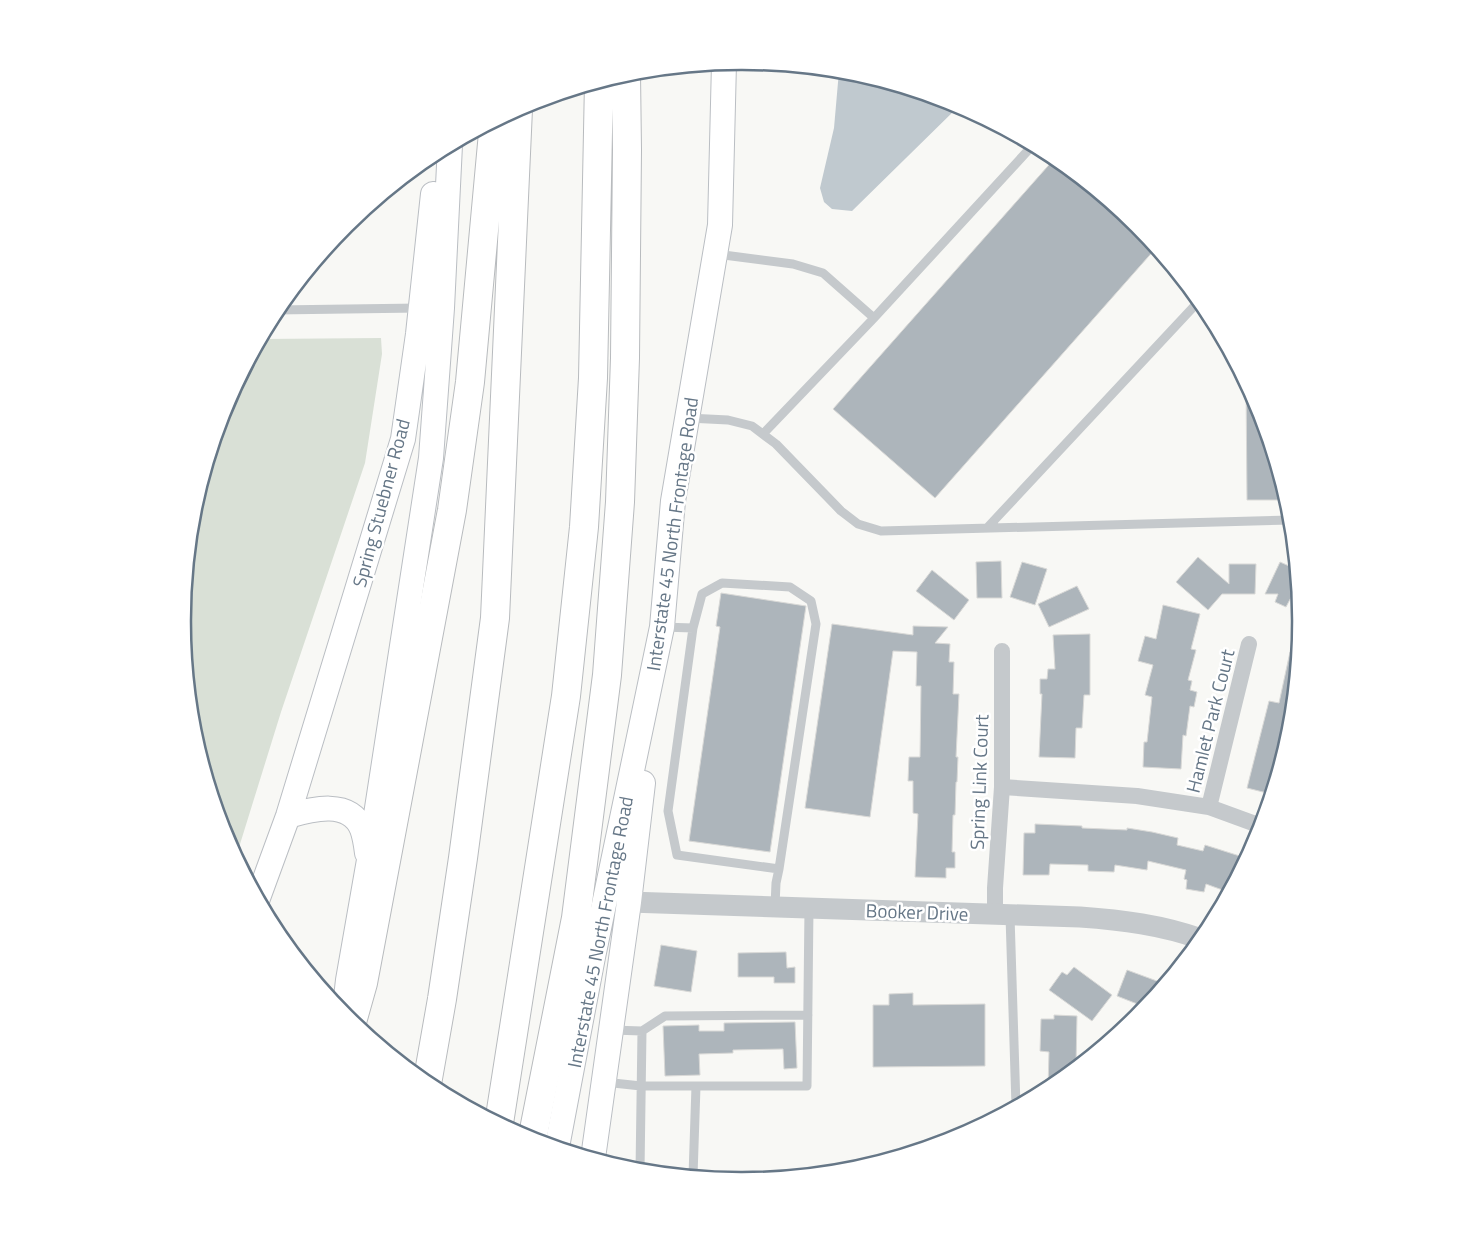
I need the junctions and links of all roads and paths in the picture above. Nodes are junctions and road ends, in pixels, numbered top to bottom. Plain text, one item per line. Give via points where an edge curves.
1 (724, 70) edge
2 (626, 83) edge
3 (598, 89) edge
4 (518, 118) edge
5 (493, 129) edge
6 (1028, 151) edge
7 (449, 154) edge
8 (438, 161) edge
9 (715, 254) junction
10 (1194, 307) edge
11 (431, 308) junction
12 (287, 310) edge
13 (874, 318) junction
14 (687, 418) junction
15 (763, 434) junction
16 (1283, 520) edge
17 (988, 528) junction
18 (662, 627) junction
19 (693, 628) junction
20 (1249, 644) dead end
21 (1002, 651) dead end
22 (1002, 787) junction
23 (1209, 808) junction
24 (288, 816) junction
25 (1254, 824) edge
26 (369, 860) junction
27 (779, 869) junction
28 (261, 890) edge
29 (629, 902) junction
30 (775, 906) junction
31 (809, 908) junction
32 (1003, 915) junction
33 (1193, 936) edge
34 (345, 1004) edge
35 (354, 1013) edge
36 (808, 1015) junction
37 (612, 1030) junction
38 (642, 1031) junction
39 (429, 1074) edge
40 (604, 1082) junction
41 (641, 1086) junction
42 (696, 1086) junction
43 (1016, 1099) edge
44 (499, 1116) edge
45 (534, 1131) edge
46 (558, 1141) edge
47 (594, 1152) edge
48 (640, 1162) edge
49 (693, 1170) edge

1 - 9 main road, Interstate 45 North Frontage Road via 720,225
2 - 45 highway via 625,358 620,502 608,674 576,918
3 - 44 highway via 593,378 584,527 566,696
4 - 39 highway via 495,618
5 - 35 highway via 470,382 452,510
6 - 13 lane
7 - 11 main road
8 - 11 main road, Spring Stuebner Road
9 - 13 lane via 793,264 823,273
9 - 14 main road, Interstate 45 North Frontage Road
10 - 17 lane
11 - 12 lane
11 - 24 main road, Spring Stuebner Road via 402,439
11 - 26 main road via 431,458
13 - 15 lane
14 - 15 lane via 728,420 752,426
14 - 18 main road, Interstate 45 North Frontage Road via 673,501
15 - 17 lane via 858,524 881,530
16 - 17 lane
18 - 19 lane
18 - 29 main road
18 - 46 main road, Interstate 45 North Frontage Road
19 - 27 lane via 668,811 677,855
19 - 27 lane via 702,594 722,583 790,587 811,601 816,624
20 - 23 street, Hamlet Park Court
21 - 22 street, Spring Link Court
22 - 23 street via 1136,796
22 - 32 street, Spring Link Court via 995,888
23 - 25 street
24 - 26 main road via 332,808 350,813 362,830
24 - 28 main road, Spring Stuebner Road
26 - 34 main road
27 - 30 lane
29 - 30 street, Booker Drive
29 - 37 main road
30 - 31 street, Booker Drive
31 - 32 street, Booker Drive
31 - 36 lane
32 - 33 street, Booker Drive via 1114,919
32 - 43 lane
36 - 38 lane via 665,1016
36 - 42 lane via 807,1086
37 - 38 lane
37 - 40 main road
38 - 41 lane
40 - 41 lane
40 - 47 main road
41 - 42 lane
41 - 48 lane
42 - 49 lane

